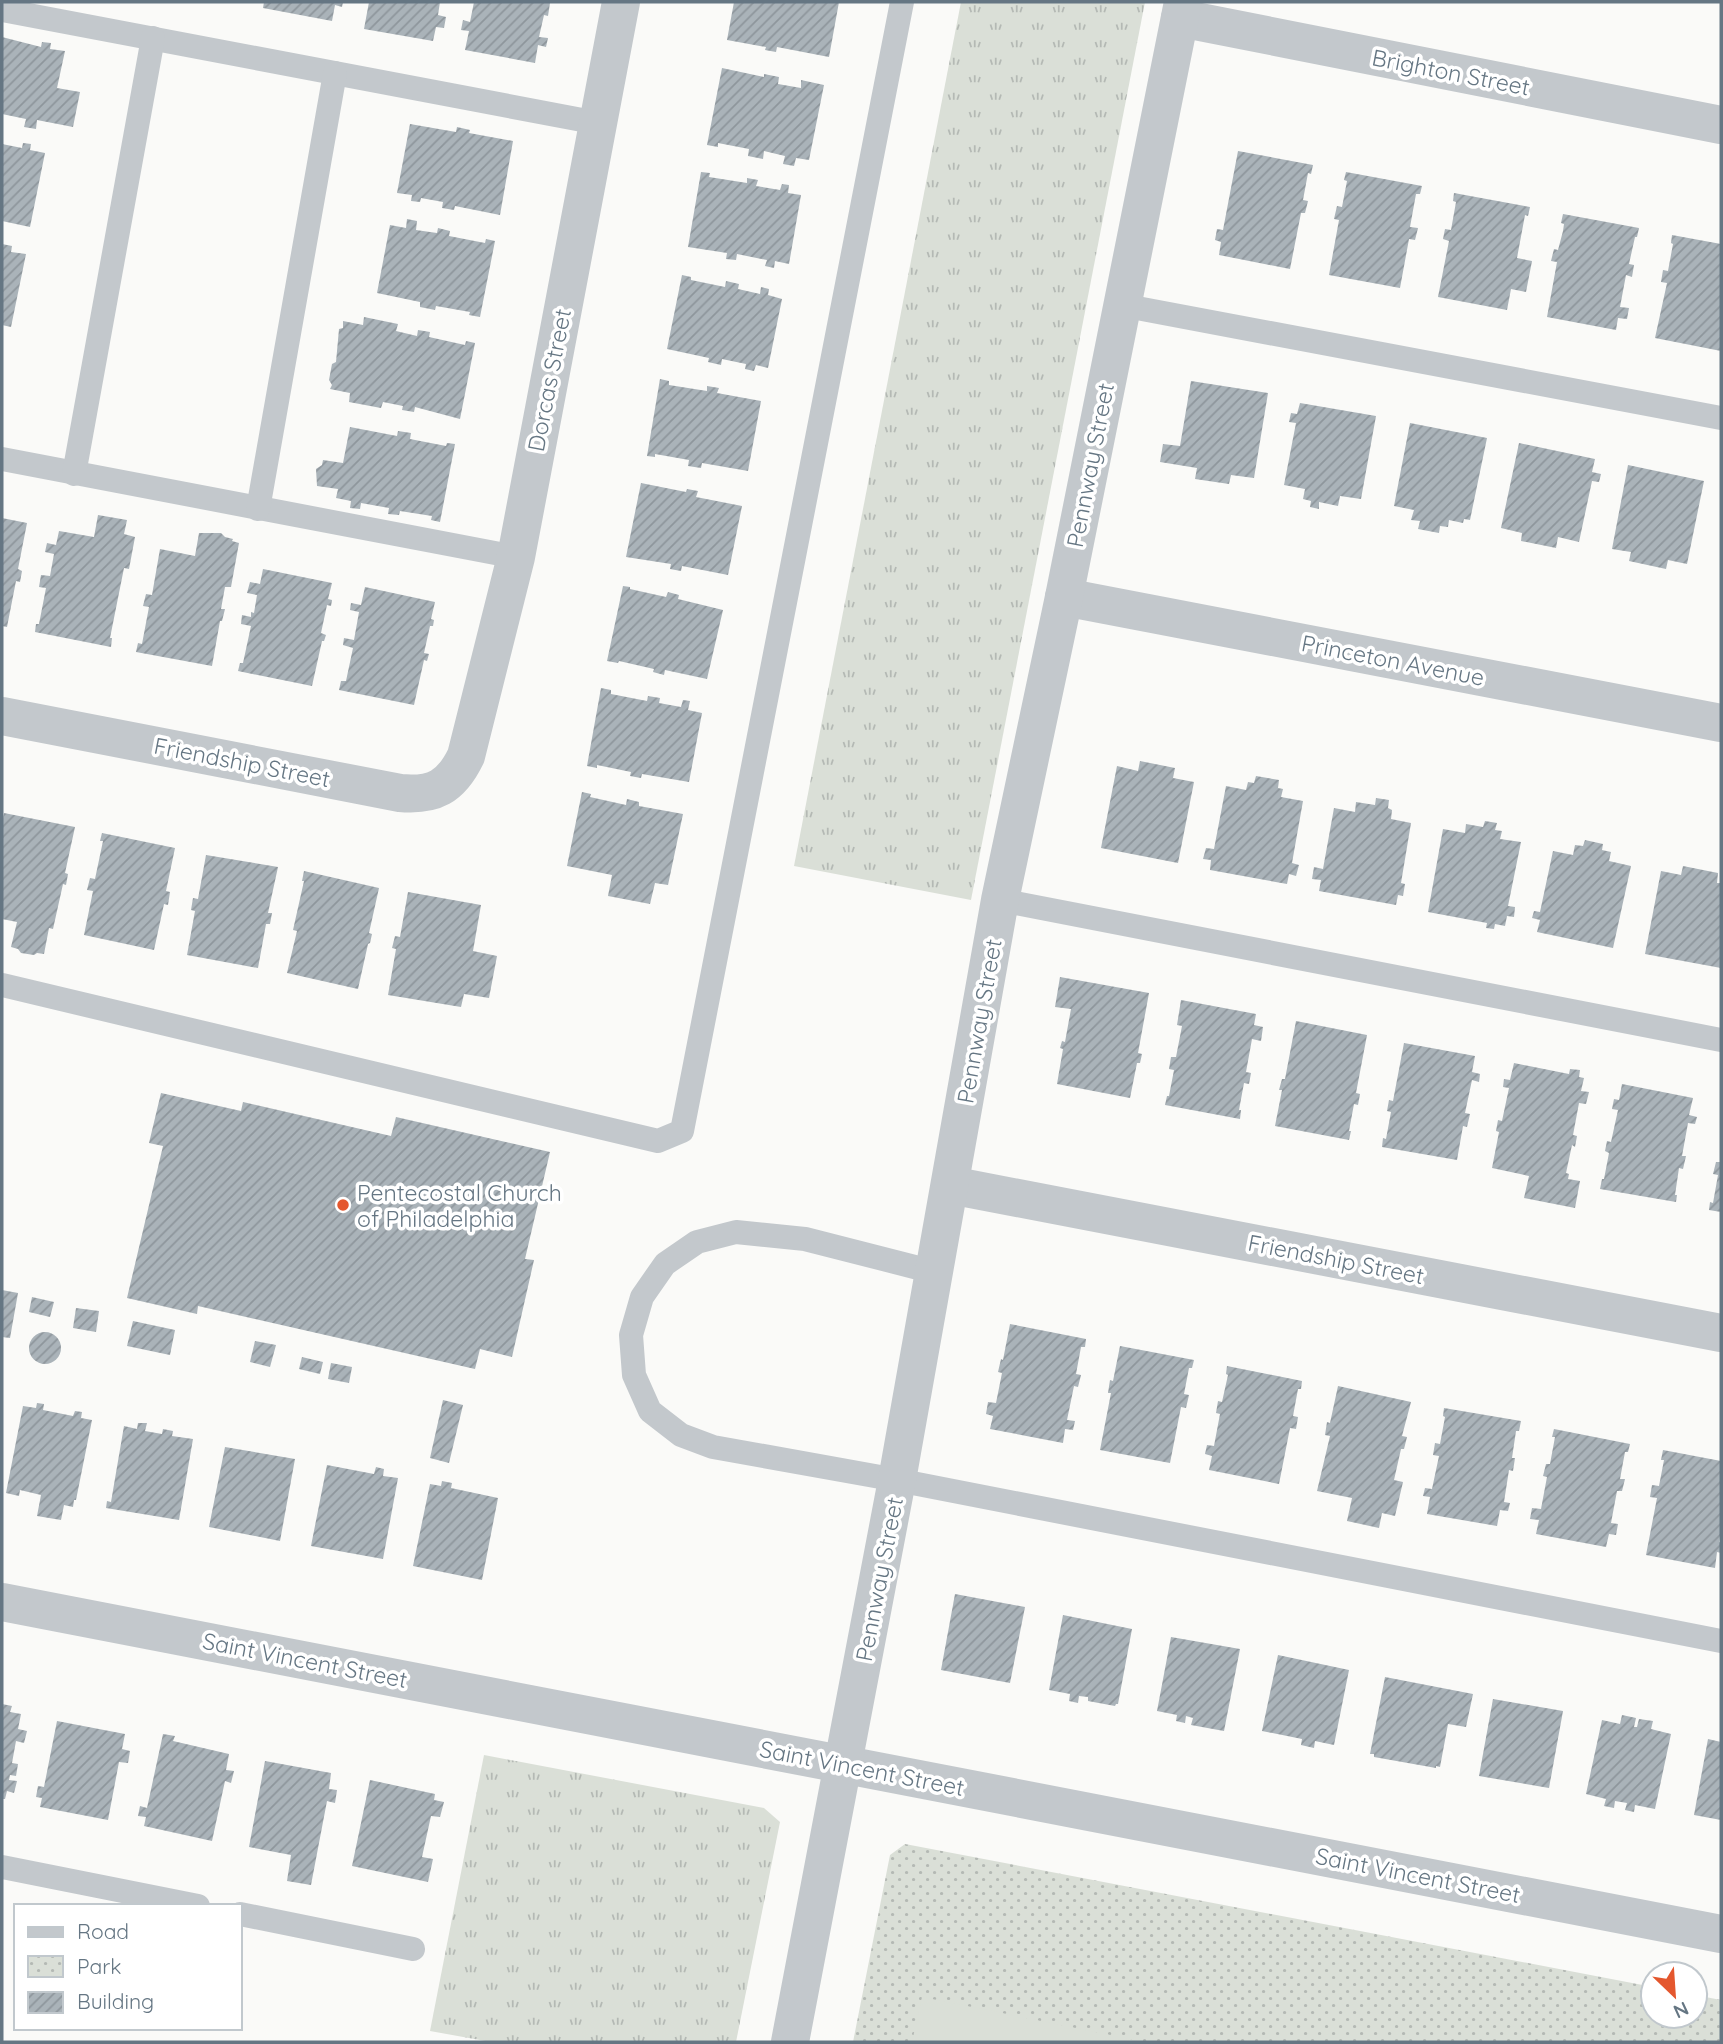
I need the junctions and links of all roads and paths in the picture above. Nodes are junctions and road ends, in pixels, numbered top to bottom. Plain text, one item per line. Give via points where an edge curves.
1 (621, 2) edge
2 (902, 2) edge
3 (2, 10) edge
4 (1181, 10) edge
5 (152, 38) junction
6 (335, 73) junction
7 (598, 123) junction
8 (1721, 125) edge
9 (1121, 305) junction
10 (1721, 418) edge
11 (2, 459) edge
12 (74, 474) junction
13 (258, 509) junction
14 (516, 557) junction
15 (1064, 597) junction
16 (2, 716) edge
17 (1721, 723) edge
18 (466, 756) joint
19 (1000, 900) junction
20 (2, 985) edge
21 (1721, 1040) edge
22 (950, 1185) junction
23 (934, 1272) junction
24 (1721, 1333) edge
25 (897, 1480) junction
26 (2, 1602) edge
27 (1721, 1641) edge
28 (844, 1764) junction
29 (2, 1867) edge
30 (188, 1904) edge
31 (242, 1914) edge
32 (1721, 1934) edge
33 (413, 1949) dead end
34 (790, 2042) edge

1 - 7 street, Dorcas Street
2 - 20 lane via 682,1132 658,1141
3 - 5 lane
4 - 8 street, Brighton Street
4 - 9 street, Pennway Street
5 - 6 lane
5 - 12 lane
6 - 7 lane
6 - 13 lane
7 - 14 street, Dorcas Street
9 - 10 lane
9 - 15 street, Pennway Street
11 - 12 lane
12 - 13 lane
13 - 14 lane
14 - 18 street, Dorcas Street
15 - 17 street, Princeton Avenue
15 - 19 street, Pennway Street
16 - 18 street, Friendship Street via 416,795 448,783
19 - 21 lane
19 - 22 street, Pennway Street
22 - 23 street, Pennway Street
22 - 24 street, Friendship Street
23 - 25 street, Pennway Street
23 - 25 lane via 805,1239 736,1232 698,1242 665,1264 642,1297 631,1335 634,1375 650,1411 681,1435 713,1447
25 - 27 lane
25 - 28 street, Pennway Street
26 - 28 street, Saint Vincent Street
28 - 32 street, Saint Vincent Street
28 - 34 street, Pennway Street
29 - 30 lane
31 - 33 lane

